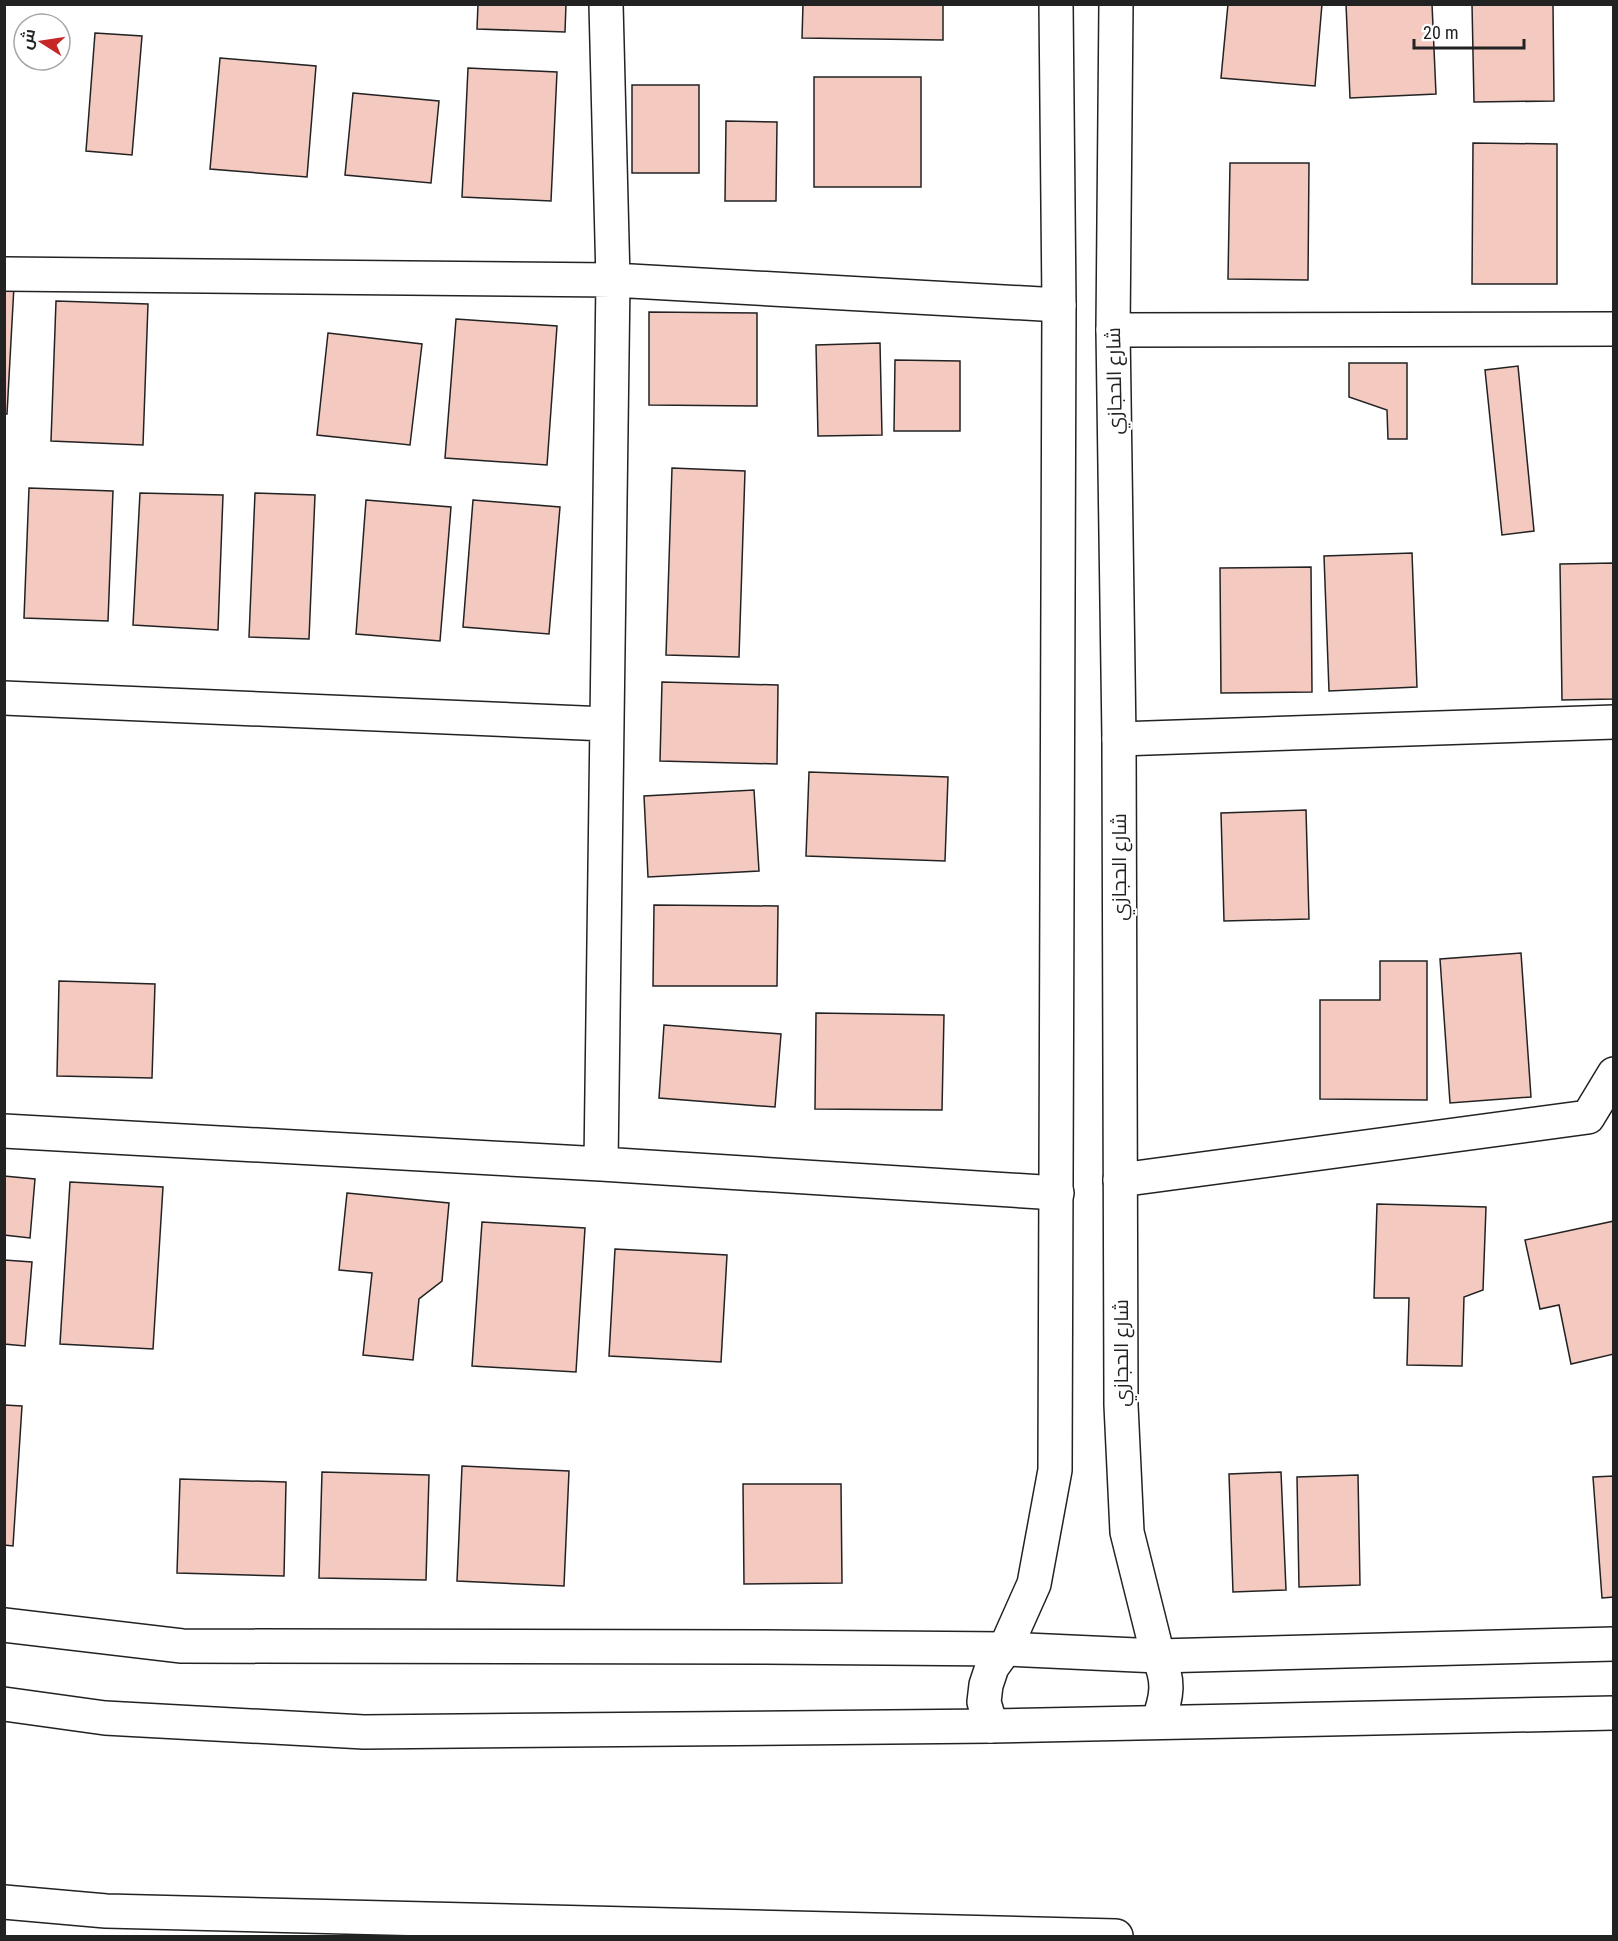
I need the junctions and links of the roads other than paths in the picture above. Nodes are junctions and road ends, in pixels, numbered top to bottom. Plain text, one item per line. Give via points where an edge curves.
1 (606, 4) edge
2 (1056, 4) edge
3 (1116, 4) edge
4 (4, 274) edge
5 (613, 280) junction
6 (1059, 305) junction
7 (1614, 329) edge
8 (1113, 330) junction
9 (4, 698) edge
10 (1614, 722) edge
11 (606, 724) junction
12 (1119, 739) junction
13 (1614, 1074) edge
14 (4, 1131) edge
15 (601, 1164) junction
16 (1120, 1180) junction
17 (1057, 1193) junction
18 (4, 1624) edge
19 (1614, 1644) edge
20 (1005, 1649) junction
21 (1158, 1656) junction
22 (4, 1704) edge
23 (1614, 1713) edge
24 (1158, 1722) junction
25 (991, 1726) junction
26 (4, 1902) edge
27 (1116, 1936) edge
28 (1140, 1936) edge

1 - 5 main road
2 - 6 main road
3 - 8 main road, شارع الحجازي
4 - 5 main road
5 - 6 main road
5 - 11 main road
6 - 17 main road
7 - 8 main road
8 - 12 main road, شارع الحجازي
9 - 11 main road
10 - 12 main road
11 - 15 main road
12 - 16 main road, شارع الحجازي
13 - 16 main road via 1588,1117
14 - 15 main road
15 - 17 main road
16 - 21 main road, شارع الحجازي via 1121,1405 1127,1532
17 - 20 main road via 1055,1470 1034,1584
18 - 20 main road via 182,1646
19 - 21 main road
20 - 21 main road
20 - 25 main road via 992,1667 986,1685 984,1702
21 - 24 main road, شارع الحجازي via 1166,1672 1166,1685
22 - 25 main road via 105,1718 364,1732
23 - 24 main road
24 - 25 main road
26 - 27 main road via 106,1911
27 - 28 main road

